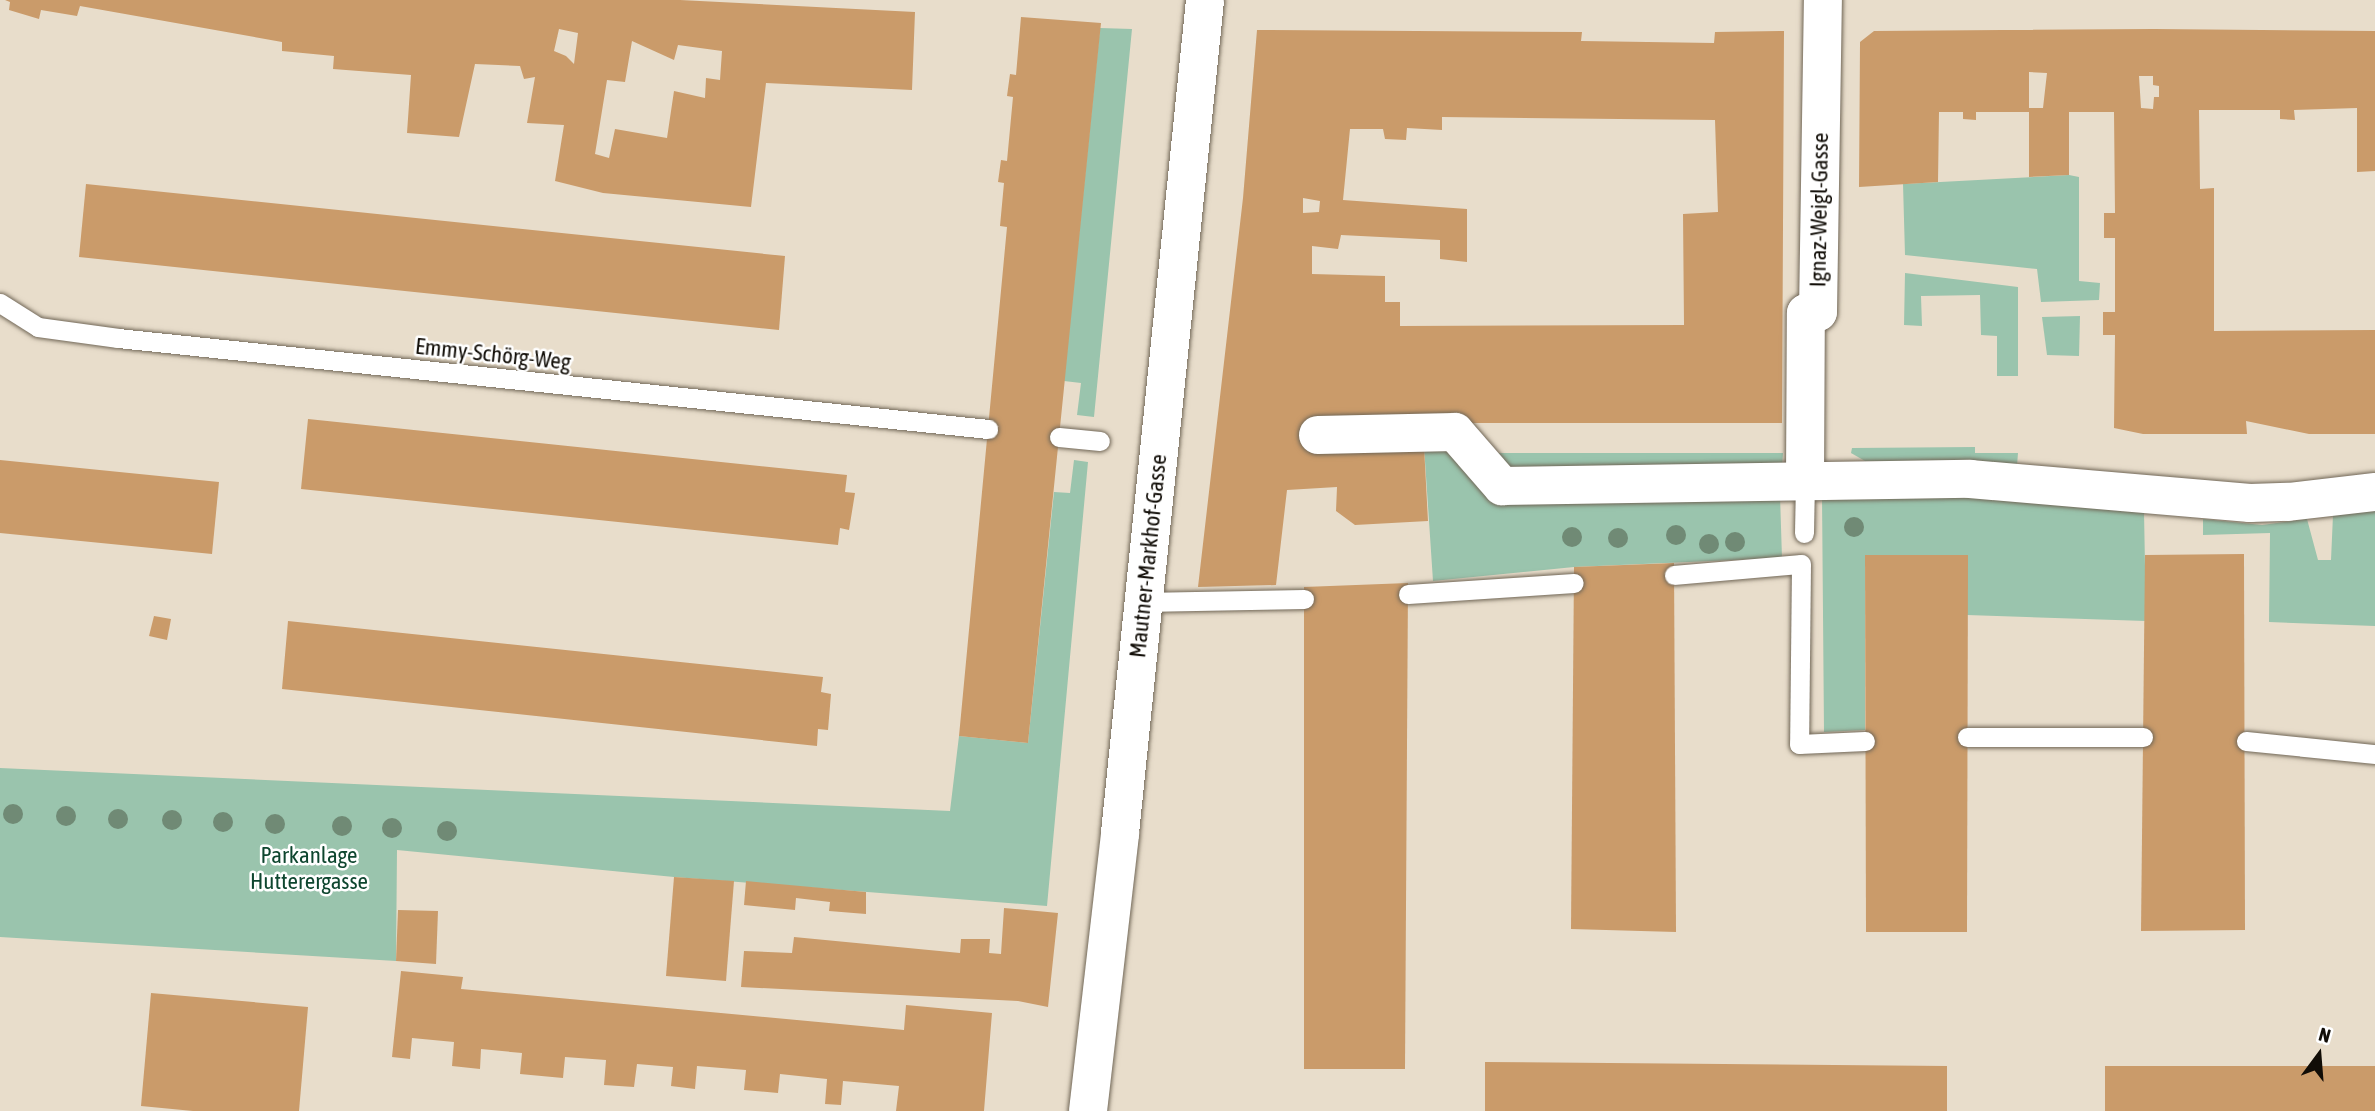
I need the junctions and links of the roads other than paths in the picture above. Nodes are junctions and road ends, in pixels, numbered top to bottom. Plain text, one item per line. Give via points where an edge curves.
1 (1205, 0) edge
2 (1824, 0) edge
3 (0, 303) edge
4 (988, 429) dead end
5 (1318, 435) dead end
6 (1059, 437) dead end
7 (1100, 441) dead end
8 (1805, 480) junction
9 (2375, 492) edge
10 (1804, 533) dead end
11 (1674, 575) dead end
12 (1574, 583) dead end
13 (1408, 594) dead end
14 (1304, 599) dead end
15 (1142, 602) junction
16 (1967, 737) dead end
17 (2143, 737) dead end
18 (1865, 741) dead end
19 (2246, 741) dead end
20 (2375, 754) edge
21 (1088, 1111) edge

1 - 15 street, Mautner-Markhof-Gasse
2 - 8 street, Ignaz-Weigl-Gasse via 1818,312 1805,313
3 - 4 lane, Emmy-Schörg-Weg via 38,327 118,338
5 - 8 street via 1455,432 1502,486
6 - 7 lane
8 - 9 street via 1970,479 2249,503
8 - 10 lane, Ignaz-Weigl-Gasse
11 - 18 lane via 1801,564 1799,744
12 - 13 lane
14 - 15 lane
15 - 21 street, Mautner-Markhof-Gasse
16 - 17 lane
19 - 20 lane

